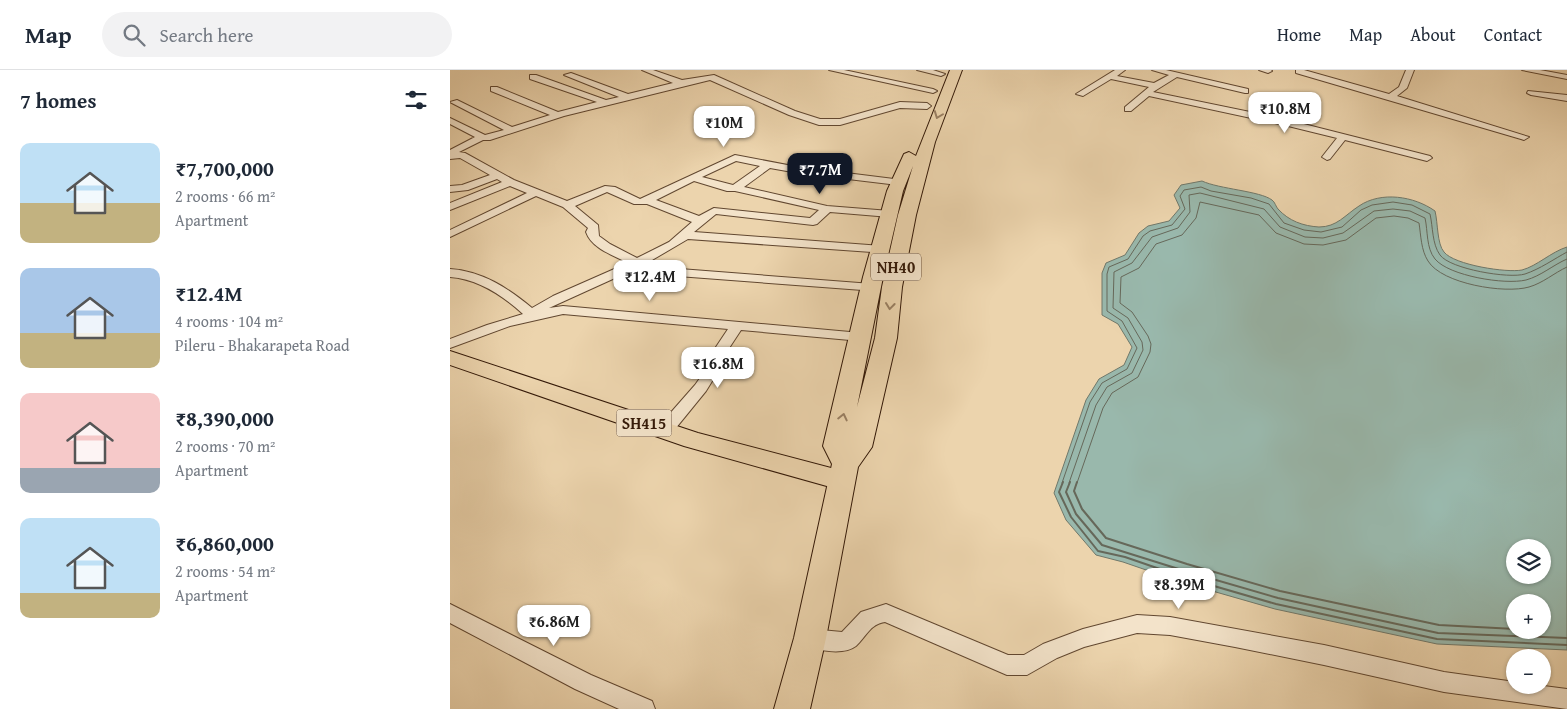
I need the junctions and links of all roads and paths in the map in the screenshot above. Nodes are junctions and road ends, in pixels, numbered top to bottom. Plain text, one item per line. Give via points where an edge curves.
1 (646, 70) edge
2 (833, 70) edge
3 (920, 70) edge
4 (1121, 70) edge
5 (1156, 70) edge
6 (1410, 70) edge
7 (1526, 70) edge
8 (1299, 71) edge
9 (568, 75) dead end
10 (1176, 75) junction
11 (533, 77) dead end
12 (1110, 77) junction
13 (1567, 77) edge
14 (940, 82) edge
15 (681, 83) junction
16 (1155, 86) junction
17 (494, 89) dead end
18 (1245, 92) dead end
19 (1147, 93) junction
20 (1080, 94) dead end
21 (1531, 94) dead end
22 (625, 96) junction
23 (1390, 98) junction
24 (1567, 98) edge
25 (454, 102) dead end
26 (604, 102) junction
27 (1128, 109) dead end
28 (558, 115) junction
29 (450, 121) edge
30 (512, 130) junction
31 (1344, 136) junction
32 (482, 137) junction
33 (1524, 137) dead end
34 (452, 156) edge
35 (1328, 157) dead end
36 (1427, 158) dead end
37 (769, 164) junction
38 (498, 175) junction
39 (693, 178) junction
40 (510, 182) junction
41 (898, 182) junction
42 (735, 188) junction
43 (450, 189) edge
44 (536, 192) junction
45 (647, 200) junction
46 (567, 205) junction
47 (450, 207) edge
48 (827, 209) junction
49 (890, 214) junction
50 (701, 221) junction
51 (450, 234) edge
52 (687, 235) junction
53 (882, 250) junction
54 (636, 264) junction
55 (450, 273) edge
56 (872, 288) junction
57 (532, 315) junction
58 (738, 325) junction
59 (861, 337) junction
60 (450, 344) edge
61 (450, 358) edge
62 (665, 430) junction
63 (843, 472) junction
64 (450, 613) edge
65 (810, 638) junction
66 (1567, 700) edge
67 (644, 709) edge
68 (792, 709) edge

1 - 15 street
2 - 14 street
3 - 14 street
4 - 12 street
5 - 10 street
6 - 23 street via 1403,88
7 - 13 street
8 - 23 street
9 - 22 street
10 - 16 street
10 - 18 street
11 - 26 street
12 - 16 street
12 - 20 street
14 - 15 street via 900,105 840,122 819,122 792,113 711,77
14 - 41 highway, NH40
14 -> 63 highway, NH40 via 928,142 898,251 886,338 859,447
15 - 22 street
16 - 19 street
17 - 28 street
19 - 27 street
19 - 31 street
21 - 24 street
22 - 26 street
23 - 33 street
25 - 30 street
26 - 28 street
28 - 30 street
29 - 32 street
30 - 32 street
31 - 35 street
31 - 36 street
32 - 34 street via 457,149
34 - 38 street via 462,155
37 - 39 street via 735,158
37 - 41 street
37 - 42 street
38 - 40 street
38 - 43 street via 464,188
39 - 42 street
39 - 45 street
40 - 44 street
40 - 47 street
41 - 49 highway, NH40
42 - 48 street
44 - 46 street
44 - 51 street
45 - 46 street via 638,202 606,189
45 - 50 street
46 - 54 street via 590,222 594,227 594,238
48 - 49 street
48 - 50 street via 813,222 714,210
49 - 53 highway, NH40
50 - 52 street
52 - 53 street
52 - 54 street
53 - 56 highway, NH40
54 - 56 street via 668,273
54 - 57 street via 558,298
55 - 57 street via 481,281 519,303
56 - 59 highway, NH40
57 - 58 street via 573,310
57 - 60 street via 490,327
58 - 59 street
58 - 62 street via 709,368 701,388
63 -> 59 highway, NH40 via 836,446
61 - 62 main road, SH415
62 - 63 main road, SH415
63 - 65 highway, NH40
64 - 67 street via 583,682
65 - 66 street via 837,642 848,640 874,614 886,613 1007,665 1027,665 1050,651 1118,627 1137,624 1170,626 1444,682
65 - 68 highway, NH40

